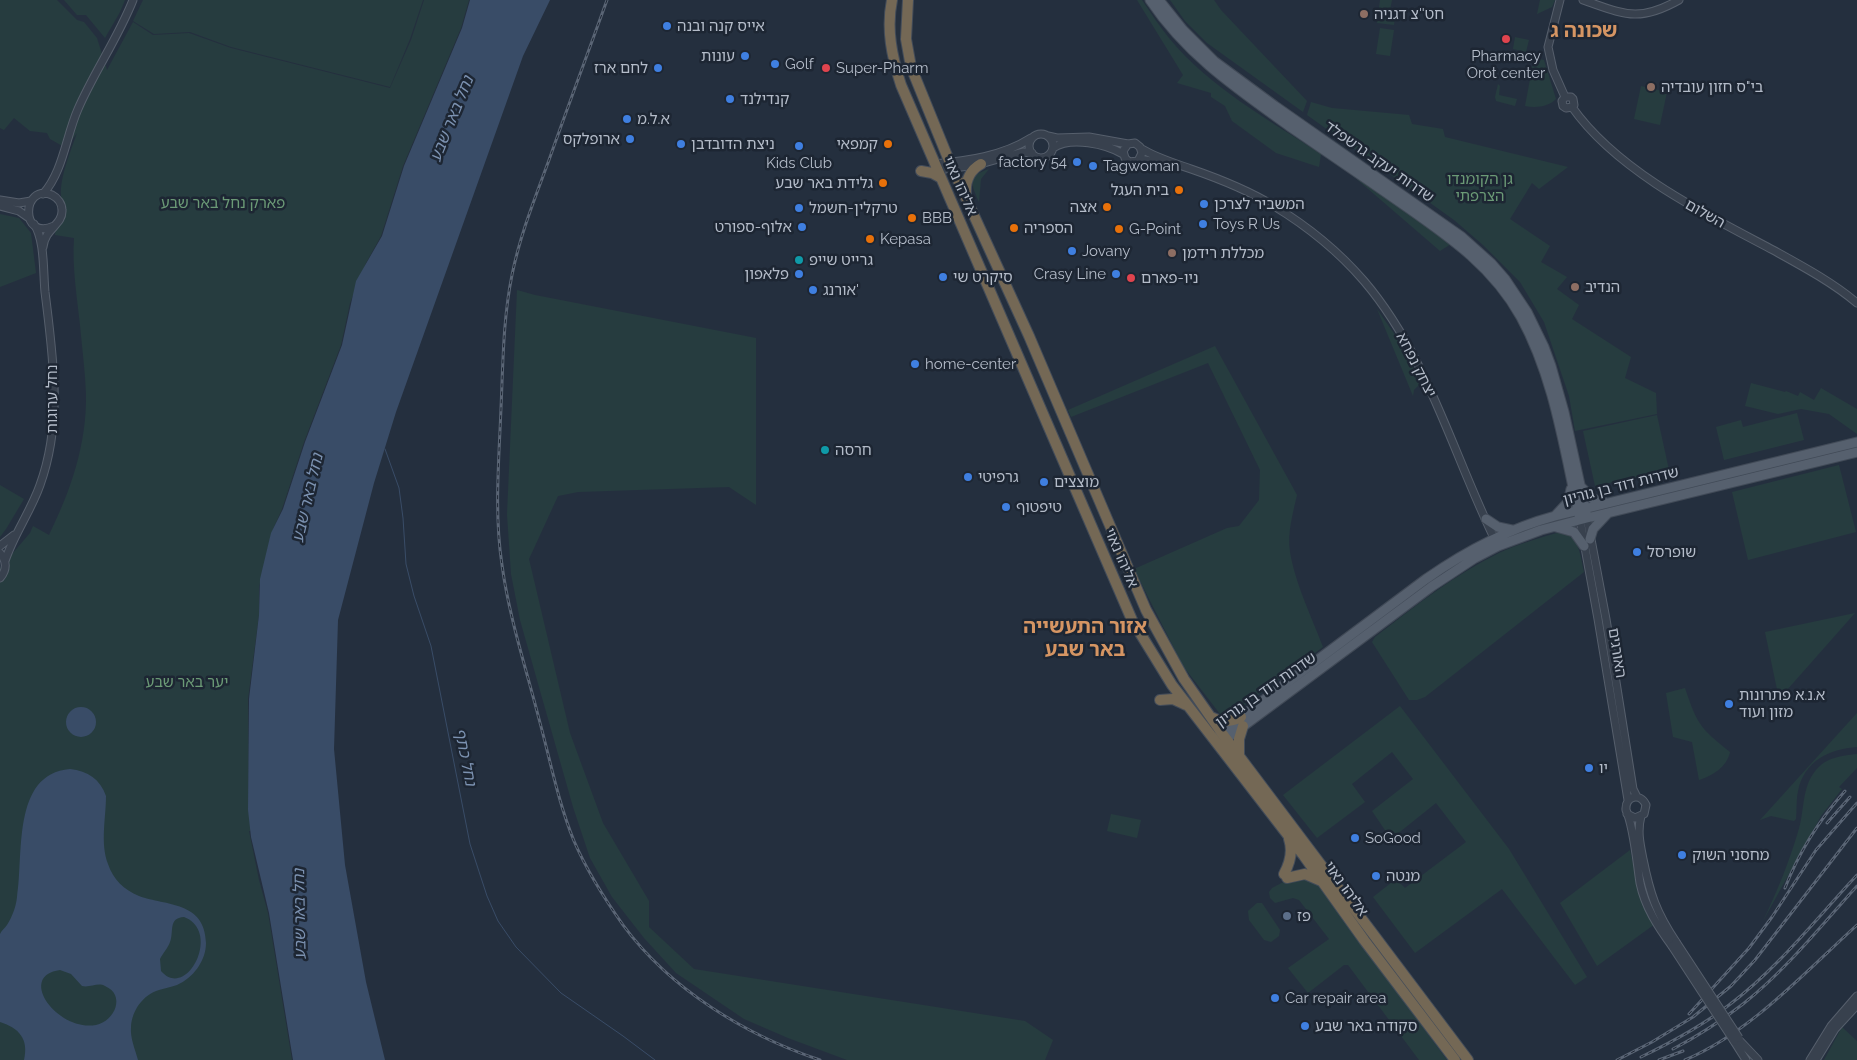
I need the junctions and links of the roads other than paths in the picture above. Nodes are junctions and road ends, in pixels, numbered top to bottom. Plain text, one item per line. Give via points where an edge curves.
1 (134, 0) edge
2 (892, 0) edge
3 (908, 0) edge
4 (1150, 0) edge
5 (1159, 0) edge
6 (1560, 0) edge
7 (1566, 0) edge
8 (1584, 0) edge
9 (1679, 0) edge
10 (1552, 70) junction
11 (1048, 136) junction
12 (1032, 138) junction
13 (1128, 144) junction
14 (1052, 148) junction
15 (1142, 149) junction
16 (1032, 153) junction
17 (1123, 154) junction
18 (1140, 159) junction
19 (981, 164) junction
20 (952, 166) junction
21 (935, 167) junction
22 (57, 170) junction
23 (43, 194) junction
24 (58, 199) junction
25 (0, 200) edge
26 (967, 200) junction
27 (32, 201) junction
28 (0, 206) edge
29 (1288, 215) junction
30 (32, 222) junction
31 (54, 226) junction
32 (42, 257) junction
33 (1856, 302) edge
34 (1857, 442) edge
35 (1857, 452) edge
36 (1576, 484) junction
37 (1608, 508) junction
38 (1582, 514) junction
39 (1555, 516) junction
40 (1486, 519) junction
41 (1553, 526) junction
42 (1512, 530) junction
43 (16, 533) junction
44 (1496, 542) junction
45 (1587, 543) junction
46 (0, 546) edge
47 (0, 553) edge
48 (5, 561) junction
49 (0, 578) edge
50 (1160, 700) dead end
51 (1188, 706) junction
52 (1210, 716) junction
53 (1242, 721) junction
54 (1224, 735) junction
55 (1215, 742) junction
56 (1239, 756) junction
57 (1637, 797) junction
58 (1628, 800) junction
59 (1627, 814) junction
60 (1641, 816) junction
61 (1289, 838) junction
62 (1322, 882) junction
63 (1674, 944) junction
64 (1857, 996) edge
65 (1857, 1005) edge
66 (1738, 1040) junction
67 (1455, 1060) edge
68 (1468, 1060) edge
69 (1745, 1060) edge
70 (1753, 1060) edge
71 (1758, 1060) edge
72 (1810, 1060) edge
73 (1818, 1060) edge

1 - 22 street via 77,111
2 - 21 highway, אליהו נאוי via 889,26 893,57 901,85
3 - 20 highway, אליהו נאוי via 906,39 911,67
4 - 36 main road, שדרות יעקב גרשפלד via 1177,35 1209,67 1457,243 1486,268 1520,316 1537,350
5 - 36 main road, שדרות יעקב גרשפלד via 1193,42 1232,76 1473,245 1505,279 1544,346 1564,412
6 - 10 street via 1548,47
7 - 10 street via 1554,39
8 - 9 street via 1615,12 1633,14 1660,9
10 - 33 street, השלום via 1565,97 1573,99 1572,107 1582,122 1632,166 1669,192 1805,268
11 - 12 street via 1038,134
11 - 13 street via 1089,137
11 - 14 street
12 - 16 street via 1029,146
12 - 20 street via 997,154
13 - 15 street via 1135,143
13 - 17 street
14 - 16 street via 1043,157
14 - 17 street via 1089,143
15 - 18 street
15 - 29 street, יצחק נפחא via 1255,195
16 - 19 street via 1018,153
17 - 18 street via 1129,162
18 - 29 street, יצחק נפחא via 1156,161 1224,186
19 - 20 street
19 - 26 highway via 968,176
20 - 21 street
20 - 26 highway, אליהו נאוי
21 - 21 highway via 927,160 920,168 932,173
21 - 51 highway, אליהו נאוי via 1117,588 1142,638
22 - 23 street
22 - 24 street
23 - 24 street
23 - 27 street
24 - 31 street via 62,213
25 - 27 street
26 - 52 highway, אליהו נאוי via 1146,610 1184,679
27 - 30 street via 28,210
28 - 30 street via 19,211
29 - 40 street, יצחק נפחא via 1348,264 1388,314 1426,381
30 - 31 street via 44,228
30 - 32 street, נחל ערוגות via 39,236
31 - 32 street, נחל ערוגות via 45,238
32 - 43 street, נחל ערוגות via 54,420 45,472
34 - 37 main road, שדרות דוד בן גוריון
35 - 37 main road, שדרות דוד בן גוריון
36 - 37 main road
36 - 38 main road, שדרות יעקב גרשפלד
36 - 39 main road via 1568,502
37 - 38 main road, שדרות דוד בן גוריון
37 - 45 main road
38 - 39 main road, שדרות דוד בן גוריון
38 - 41 main road, שדרות דוד בן גוריון
38 - 45 street, האורגים
39 - 42 main road, שדרות דוד בן גוריון
40 - 42 main road via 1498,527
40 - 44 street, יצחק נפחא
41 - 44 main road, שדרות דוד בן גוריון
41 - 45 main road via 1574,532
42 - 44 main road, שדרות דוד בן גוריון
43 - 46 street, נחל ערוגות
43 - 48 street, נחל ערוגות
44 - 53 main road, שדרות דוד בן גוריון via 1471,550 1426,579
45 - 57 street, האורגים via 1606,619
45 - 58 street, האורגים
47 - 48 street
48 - 49 street, נחל ערוגות
50 - 51 highway via 1173,699
51 - 55 highway, אליהו נאוי
52 - 53 highway via 1217,720
52 - 54 highway, אליהו נאוי
53 - 54 main road, שדרות דוד בן גוריון
53 - 56 highway
54 - 55 main road, שדרות דוד בן גוריון
54 - 56 highway, אליהו נאוי
55 - 61 highway, אליהו נאוי
56 - 68 highway, אליהו נאוי
57 - 58 street
57 - 60 street via 1646,805
58 - 59 street
59 - 60 street via 1636,818
59 - 63 street via 1646,902 1657,925
60 - 63 street via 1639,837 1648,886
61 - 62 highway, אליהו נאוי
61 - 62 highway via 1292,848 1285,876 1305,874
62 - 67 highway, אליהו נאוי
63 - 66 street, bridge
64 - 72 street via 1831,1026
65 - 73 street via 1828,1039
66 - 69 street
66 - 70 street
66 - 71 street

